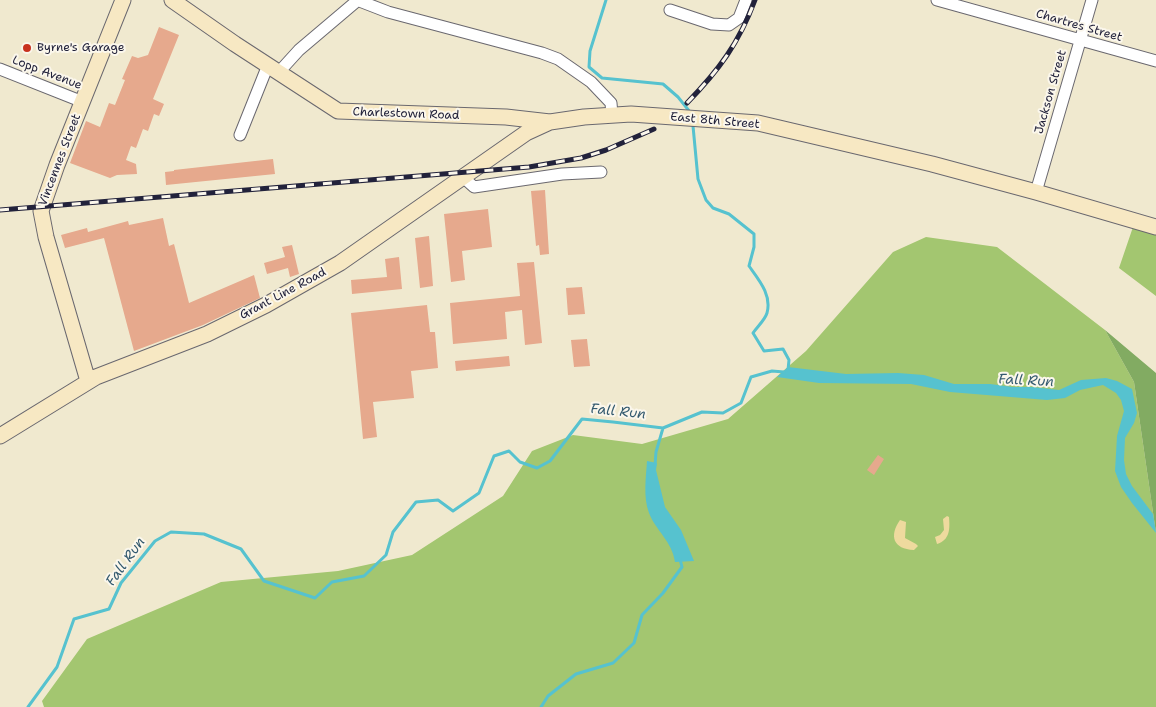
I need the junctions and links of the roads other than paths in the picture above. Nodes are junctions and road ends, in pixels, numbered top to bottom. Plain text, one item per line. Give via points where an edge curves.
1 (123, 0) edge
2 (172, 0) edge
3 (358, 0) edge
4 (746, 0) edge
5 (937, 0) edge
6 (1092, 0) edge
7 (670, 10) dead end
8 (1080, 40) junction
9 (1156, 61) edge
10 (0, 69) edge
11 (274, 69) junction
12 (83, 102) junction
13 (612, 115) junction
14 (550, 122) junction
15 (240, 135) dead end
16 (601, 172) dead end
17 (464, 178) junction
18 (1036, 192) junction
19 (1156, 227) edge
20 (88, 381) junction
21 (0, 436) edge

1 - 12 street, Vincennes Street
2 - 11 street, Charlestown Road
3 - 11 street
3 - 13 street via 388,12 558,59 591,82 611,103
4 - 7 street via 739,18 730,25 712,24
5 - 8 street, Chartres Street
6 - 8 street, Jackson Street
8 - 9 street, Chartres Street
8 - 18 street, Jackson Street
10 - 12 street, Lopp Avenue
11 - 14 street, Charlestown Road via 343,112 506,117
11 - 15 street
12 - 20 street, Vincennes Street via 41,211
13 - 14 street, Charlestown Road
13 - 18 street, East 8th Street via 758,123
14 - 17 street, Grant Line Road via 526,134
16 - 17 street via 562,174 474,187
17 - 20 street, Grant Line Road via 340,263 281,297 207,334
18 - 19 street, East 8th Street
20 - 21 street, Grant Line Road

